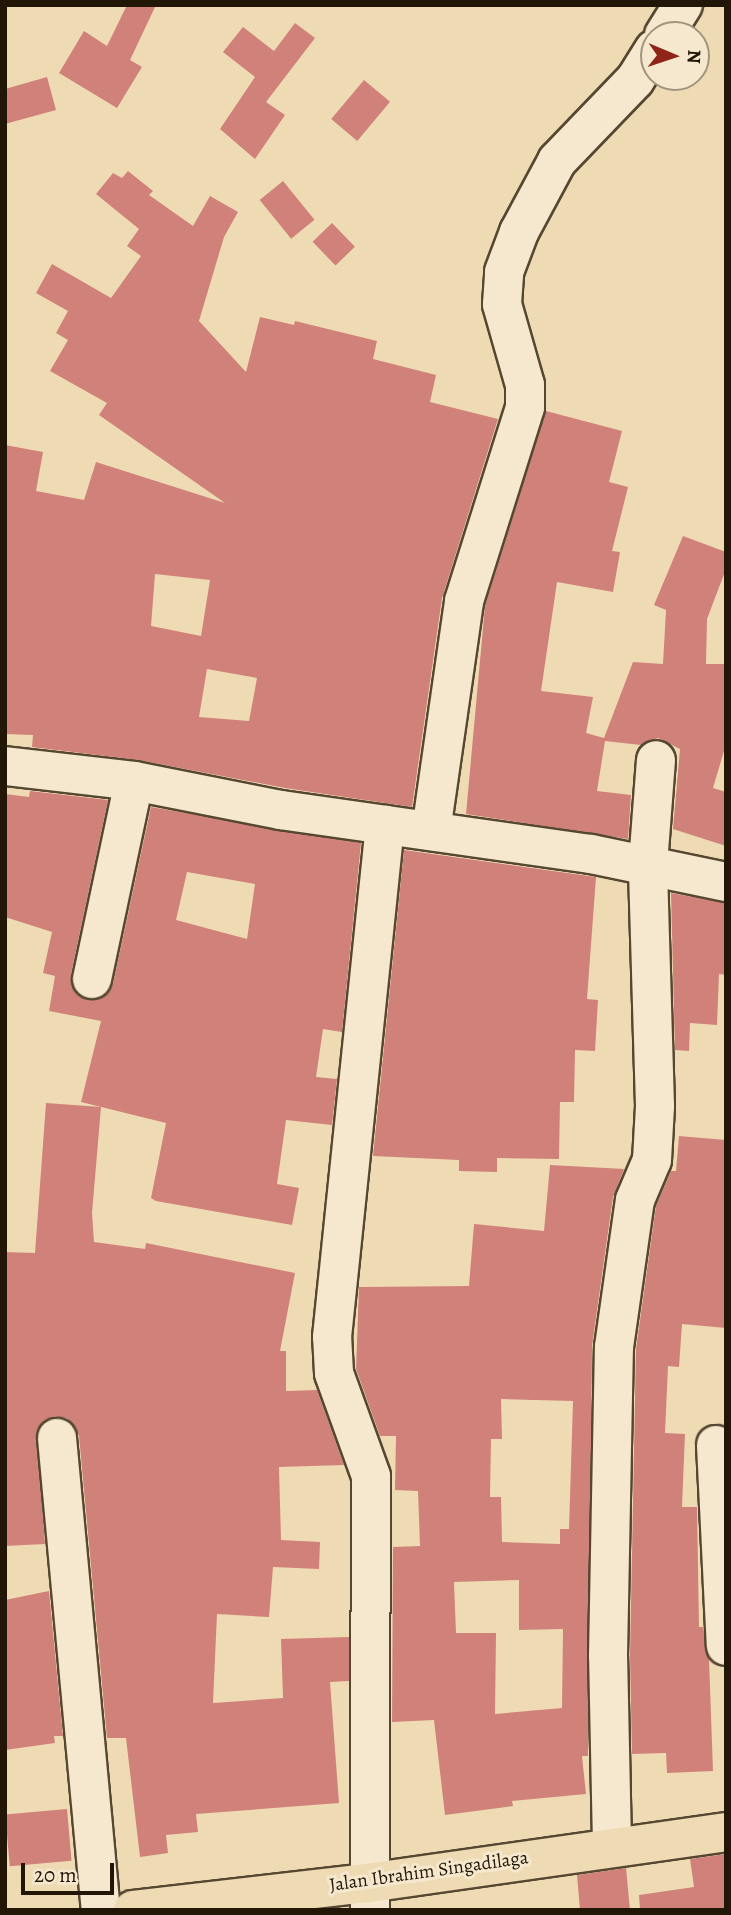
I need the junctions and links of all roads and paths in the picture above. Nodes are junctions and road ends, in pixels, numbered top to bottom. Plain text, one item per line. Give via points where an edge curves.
1 (683, 5) edge
2 (673, 21) edge
3 (640, 72) edge
4 (656, 760) dead end
5 (5, 766) edge
6 (134, 782) junction
7 (386, 825) junction
8 (431, 831) junction
9 (648, 864) junction
10 (726, 882) edge
11 (92, 979) dead end
12 (57, 1438) dead end
13 (716, 1446) dead end
14 (726, 1646) edge
15 (726, 1832) edge
16 (612, 1844) junction
17 (369, 1896) edge
18 (101, 1910) edge
19 (133, 1910) edge

1 - 2 street
3 - 8 street via 557,161 519,232 504,272 502,304 525,385 525,407 464,601
4 - 9 street
5 - 6 street
6 - 7 street
6 - 11 street
7 - 8 street
7 - 17 street via 332,1336 334,1373 371,1476
8 - 9 street
9 - 10 street
9 - 16 street via 652,1160 635,1200 614,1347 608,1656
12 - 18 street
13 - 14 street
15 - 16 highway, Jalan Ibrahim Singadilaga
16 - 17 highway, Jalan Ibrahim Singadilaga
17 - 19 highway, Jalan Ibrahim Singadilaga

